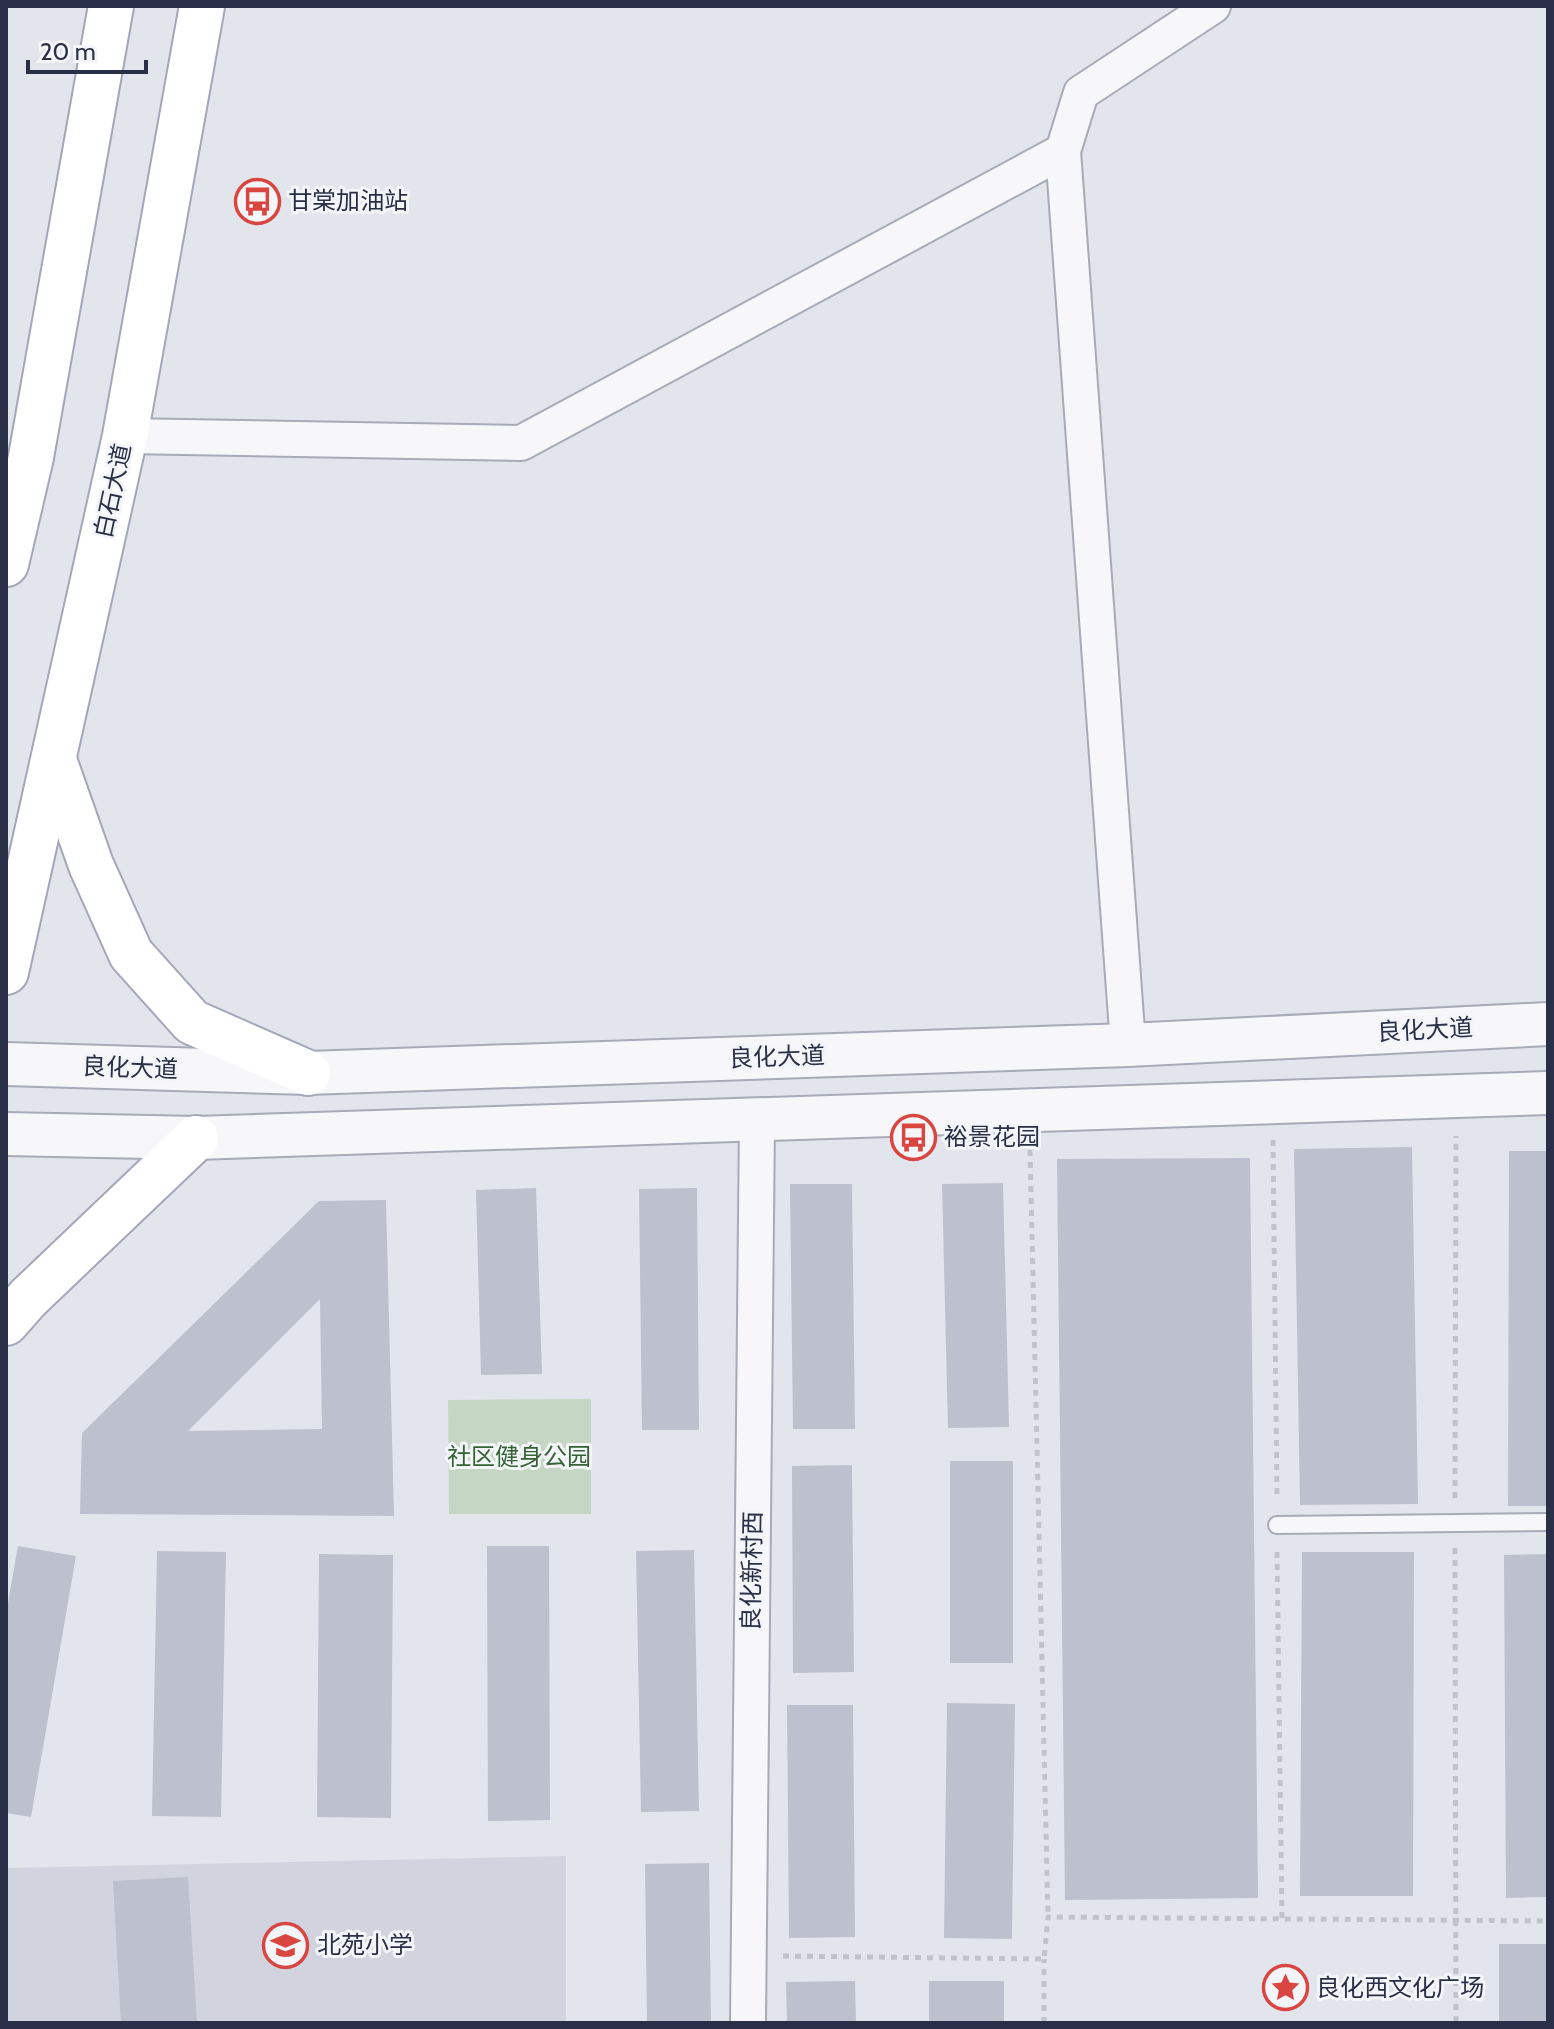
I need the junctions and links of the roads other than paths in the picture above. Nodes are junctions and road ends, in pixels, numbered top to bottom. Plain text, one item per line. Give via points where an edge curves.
1 (111, 6) edge
2 (202, 6) edge
3 (1213, 6) edge
4 (1063, 151) junction
5 (125, 436) junction
6 (6, 564) edge
7 (54, 760) junction
8 (6, 972) edge
9 (1548, 1024) edge
10 (1128, 1045) junction
11 (6, 1064) edge
12 (308, 1073) junction
13 (1548, 1093) edge
14 (757, 1119) junction
15 (6, 1134) edge
16 (196, 1138) junction
17 (6, 1323) edge
18 (1548, 1522) edge
19 (1277, 1525) dead end
20 (748, 2023) edge

1 - 6 main road via 31,457
2 - 5 main road, 白石大道
3 - 4 street via 1081,93
4 - 5 street via 521,443
4 - 10 street
5 - 7 main road, 白石大道
7 - 8 main road, 白石大道
7 - 12 main road via 91,865 131,954 192,1022
9 - 10 street, 良化大道
10 - 12 street, 良化大道
11 - 12 street, 良化大道
13 - 14 street
14 - 16 street
14 - 20 street, 良化新村西
15 - 16 street
16 - 17 main road
18 - 19 lane

